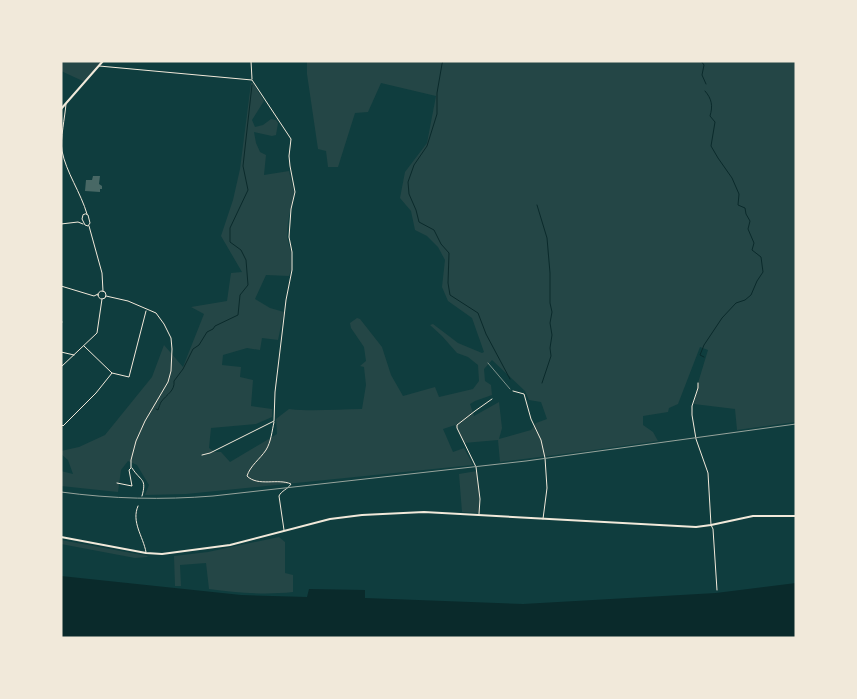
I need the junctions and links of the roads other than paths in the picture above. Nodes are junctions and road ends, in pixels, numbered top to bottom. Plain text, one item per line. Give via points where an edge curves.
1 (103, 61) edge
2 (250, 61) edge
3 (98, 66) junction
4 (252, 80) junction
5 (66, 103) junction
6 (61, 109) edge
7 (86, 214) junction
8 (83, 218) junction
9 (78, 222) junction
10 (61, 224) edge
11 (85, 225) junction
12 (89, 226) junction
13 (61, 286) edge
14 (103, 291) junction
15 (98, 294) junction
16 (106, 296) junction
17 (102, 299) junction
18 (147, 310) junction
19 (84, 346) junction
20 (61, 352) edge
21 (75, 355) junction
22 (61, 367) edge
23 (112, 373) junction
24 (698, 382) dead end
25 (513, 392) road end
26 (492, 399) dead end
27 (274, 420) junction
28 (61, 424) edge
29 (202, 455) dead end
30 (132, 468) junction
31 (117, 483) dead end
32 (142, 496) dead end
33 (138, 506) dead end
34 (479, 515) junction
35 (796, 516) edge
36 (543, 519) junction
37 (711, 525) junction
38 (284, 531) junction
39 (61, 537) edge
40 (146, 553) junction
41 (717, 590) dead end

1 - 3 main road
2 - 4 street
3 - 4 street
3 - 5 main road
4 - 27 street via 291,139 289,156 295,192 289,222 292,270
5 - 6 main road
5 - 7 street via 62,151
7 - 8 street
7 - 12 street
8 - 9 street
8 - 11 street
9 - 10 street
9 - 11 street
11 - 12 street
12 - 14 street via 102,273
13 - 15 street via 94,296
14 - 15 street
14 - 16 street
15 - 17 street
16 - 17 street
16 - 18 street
17 - 19 street via 98,333
18 - 23 street via 129,377
18 - 30 street via 162,320 171,338 171,370 168,382 136,441
19 - 21 street
19 - 23 street
20 - 21 street
21 - 22 street
23 - 28 street via 63,426
24 - 37 street via 692,415 696,439 708,473
25 - 36 street via 524,394 544,450 547,488
26 - 34 street via 457,425 476,467
27 - 29 street
27 - 38 street via 266,450 247,476 256,481 291,484 279,496
30 - 31 street via 129,470 132,486
30 - 32 street via 144,486
33 - 40 street via 136,518
34 - 36 main road
34 - 38 main road via 424,512 362,515 330,519
35 - 37 main road via 753,516
36 - 37 main road via 696,527
37 - 41 street
38 - 40 main road via 230,545 162,554
39 - 40 main road

